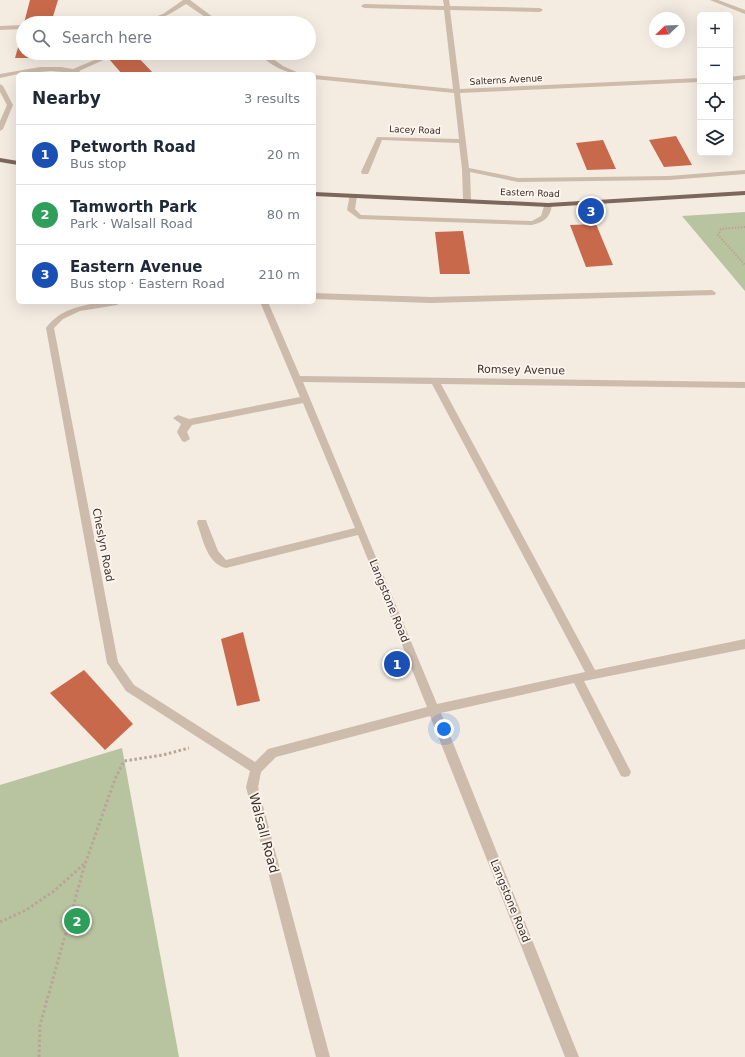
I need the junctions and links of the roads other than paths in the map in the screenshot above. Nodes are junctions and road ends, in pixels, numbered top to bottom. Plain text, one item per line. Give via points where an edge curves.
1 (186, 0) edge
2 (446, 0) edge
3 (713, 0) edge
4 (364, 6) dead end
5 (447, 8) junction
6 (540, 10) dead end
7 (745, 12) edge
8 (162, 16) edge
9 (208, 16) edge
10 (16, 27) edge
11 (0, 28) edge
12 (102, 60) edge
13 (271, 60) edge
14 (25, 72) edge
15 (69, 72) edge
16 (79, 72) edge
17 (293, 72) edge
18 (16, 73) edge
19 (0, 76) edge
20 (316, 77) edge
21 (745, 78) edge
22 (733, 79) edge
23 (697, 80) edge
24 (0, 86) edge
25 (456, 91) junction
26 (0, 129) edge
27 (462, 141) junction
28 (0, 160) edge
29 (16, 163) edge
30 (466, 169) junction
31 (365, 172) dead end
32 (745, 172) edge
33 (745, 193) edge
34 (316, 194) edge
35 (353, 196) junction
36 (467, 200) junction
37 (548, 205) junction
38 (712, 293) dead end
39 (316, 296) edge
40 (104, 304) edge
41 (265, 304) edge
42 (298, 379) junction
43 (436, 381) junction
44 (745, 385) edge
45 (306, 399) junction
46 (178, 418) dead end
47 (189, 422) junction
48 (185, 439) dead end
49 (202, 523) dead end
50 (360, 531) junction
51 (745, 644) edge
52 (592, 674) junction
53 (576, 678) junction
54 (433, 710) junction
55 (256, 769) junction
56 (625, 772) dead end
57 (323, 1057) edge
58 (572, 1057) edge

1 - 8 street
1 - 9 street
2 - 5 street
3 - 7 street
4 - 5 street
5 - 6 street
5 - 25 street
10 - 11 street
12 - 16 street
13 - 17 street
14 - 15 street via 44,69
18 - 19 street
20 - 25 street, Salterns Avenue
21 - 22 street
23 - 25 street, Salterns Avenue
24 - 26 street via 10,105
25 - 27 street
27 - 30 street
27 - 31 street, Lacey Road via 380,138
28 - 29 main road
30 - 32 street via 518,180 669,178
30 - 36 street
33 - 37 main road, Eastern Road
34 - 35 main road, Eastern Road
35 - 36 main road, Eastern Road
35 - 37 street via 351,210 359,217 394,220 532,223 541,221 548,214
36 - 37 main road, Eastern Road
38 - 39 street via 431,300
40 - 55 street, Cheslyn Road via 78,309 60,317 50,328 113,663 130,688
41 - 42 street, Langstone Road
42 - 43 street, Romsey Avenue
42 - 45 street, Langstone Road
43 - 44 street, Romsey Avenue
43 - 52 street
45 - 47 street
45 - 50 street, Langstone Road
46 - 47 street
47 - 48 street via 182,432
49 - 50 street via 214,555 219,562 225,564
50 - 54 street, Langstone Road
51 - 52 street
52 - 53 street
53 - 54 street
53 - 56 street
54 - 55 street via 272,752
54 - 58 street, Langstone Road
55 - 57 street, Walsall Road via 252,787

